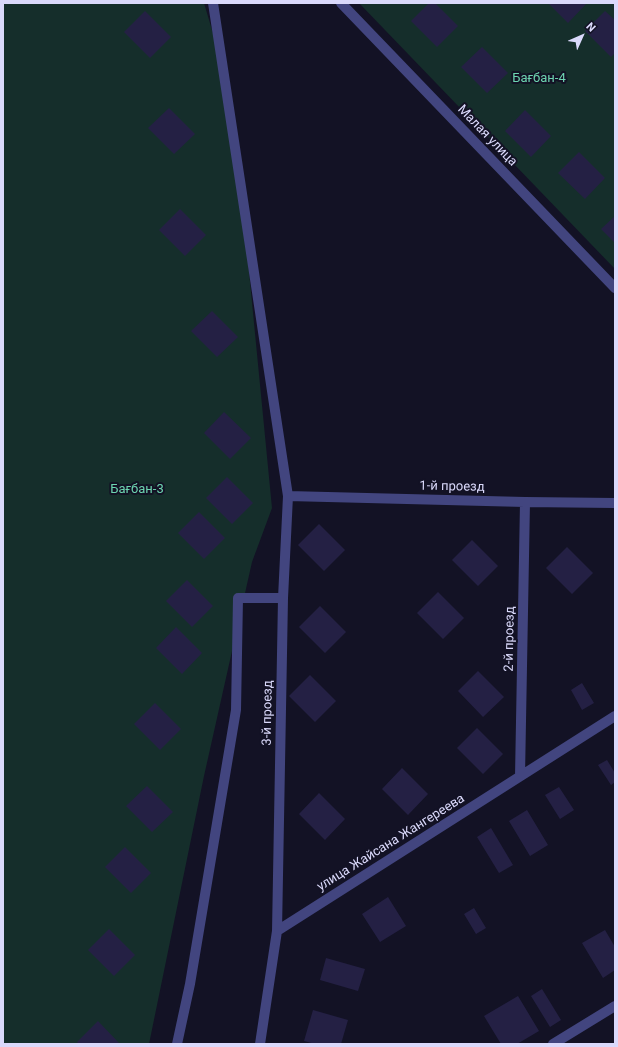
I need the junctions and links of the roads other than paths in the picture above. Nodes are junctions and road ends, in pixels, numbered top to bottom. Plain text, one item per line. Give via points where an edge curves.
1 (213, 3) edge
2 (341, 3) edge
3 (615, 288) edge
4 (288, 496) junction
5 (525, 502) junction
6 (615, 503) edge
7 (283, 598) junction
8 (615, 716) edge
9 (520, 776) junction
10 (278, 931) junction
11 (615, 1006) edge
12 (177, 1044) edge
13 (260, 1044) edge
14 (554, 1044) edge

1 - 4 street, 3-й проезд
2 - 3 street, Малая улица
4 - 5 street, 1-й проезд
4 - 7 street, 3-й проезд
5 - 6 street, 1-й проезд
5 - 9 street, 2-й проезд
7 - 10 street, 3-й проезд
7 - 12 street via 238,598 236,710 190,984
8 - 9 street, улица Жайсана Жангереева
9 - 10 street, улица Жайсана Жангереева
10 - 13 street
11 - 14 street

